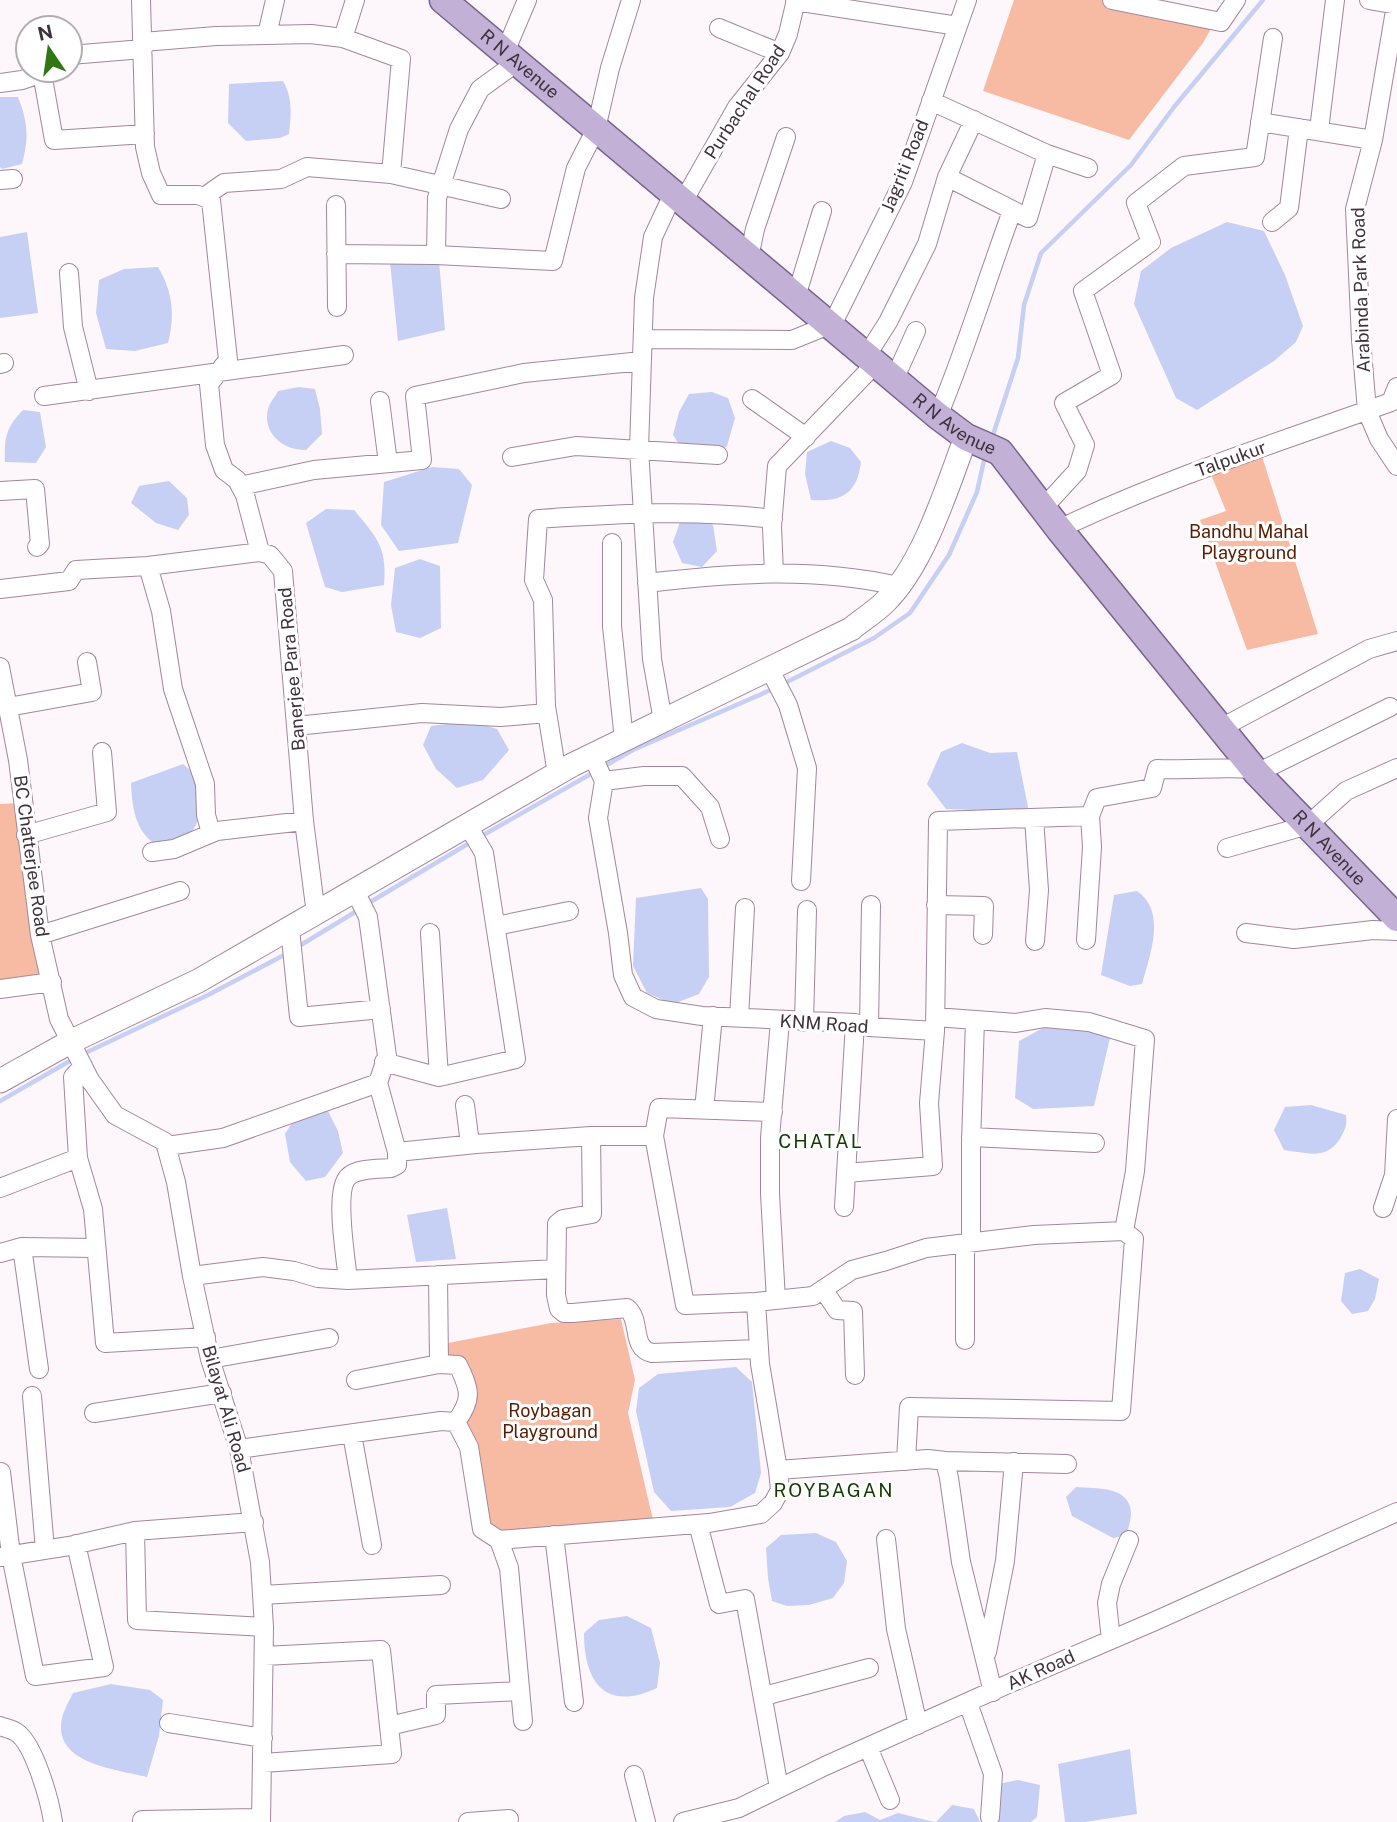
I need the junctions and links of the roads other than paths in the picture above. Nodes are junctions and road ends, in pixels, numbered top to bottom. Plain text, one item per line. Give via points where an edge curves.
1 (141, 0) edge
2 (275, 0) edge
3 (355, 0) edge
4 (443, 0) edge
5 (527, 0) edge
6 (631, 0) edge
7 (796, 0) edge
8 (967, 0) edge
9 (1112, 0) edge
10 (1236, 0) edge
11 (1335, 0) edge
12 (1369, 0) edge
13 (1397, 5) edge
14 (466, 9) edge
15 (958, 26) junction
16 (719, 27) dead end
17 (267, 35) junction
18 (343, 38) junction
19 (1273, 38) dead end
20 (143, 45) junction
21 (84, 53) edge
22 (780, 53) junction
23 (511, 57) junction
24 (45, 84) edge
25 (931, 101) junction
26 (974, 120) junction
27 (1260, 122) junction
28 (1299, 128) junction
29 (596, 129) junction
30 (1319, 130) junction
31 (145, 134) junction
32 (786, 136) dead end
33 (1373, 139) junction
34 (1047, 154) junction
35 (1088, 168) dead end
36 (391, 174) junction
37 (947, 177) junction
38 (440, 187) junction
39 (679, 196) junction
40 (204, 197) junction
41 (500, 199) dead end
42 (335, 205) dead end
43 (822, 211) dead end
44 (1012, 211) junction
45 (1272, 222) dead end
46 (336, 254) junction
47 (436, 255) junction
48 (749, 258) junction
49 (69, 273) dead end
50 (796, 297) junction
51 (337, 307) dead end
52 (830, 326) junction
53 (916, 331) dead end
54 (643, 339) junction
55 (344, 355) dead end
56 (642, 361) junction
57 (879, 366) junction
58 (219, 372) junction
59 (1397, 387) edge
60 (89, 391) junction
61 (44, 396) dead end
62 (752, 399) dead end
63 (380, 401) dead end
64 (1367, 411) junction
65 (938, 416) junction
66 (806, 436) junction
67 (982, 444) junction
68 (639, 449) junction
69 (718, 456) dead end
70 (512, 457) dead end
71 (388, 463) junction
72 (1397, 466) edge
73 (240, 486) junction
74 (0, 492) edge
75 (1043, 508) junction
76 (642, 512) junction
77 (773, 519) junction
78 (1059, 529) junction
79 (612, 543) dead end
80 (37, 547) dead end
81 (260, 552) junction
82 (148, 566) junction
83 (774, 573) junction
84 (647, 583) junction
85 (898, 586) junction
86 (0, 589) edge
87 (1397, 641) edge
88 (87, 662) dead end
89 (0, 667) edge
90 (770, 670) junction
91 (8, 707) junction
92 (1390, 707) dead end
93 (547, 713) junction
94 (663, 721) junction
95 (296, 726) junction
96 (1222, 728) junction
97 (624, 740) junction
98 (103, 752) dead end
99 (592, 755) junction
100 (18, 760) junction
101 (0, 762) edge
102 (1397, 768) edge
103 (1256, 771) junction
104 (557, 774) junction
105 (604, 781) junction
106 (1090, 816) junction
107 (1034, 818) junction
108 (304, 821) junction
109 (1308, 825) junction
110 (468, 826) junction
111 (211, 833) junction
112 (26, 835) junction
113 (720, 839) dead end
114 (1227, 848) dead end
115 (152, 852) dead end
116 (801, 881) dead end
117 (180, 891) dead end
118 (355, 891) junction
119 (872, 905) dead end
120 (936, 905) junction
121 (745, 908) dead end
122 (807, 910) dead end
123 (569, 911) dead end
124 (316, 914) junction
125 (1397, 918) edge
126 (496, 926) junction
127 (290, 929) junction
128 (1397, 932) edge
129 (430, 933) dead end
130 (1246, 933) dead end
131 (40, 935) junction
132 (983, 935) dead end
133 (1086, 940) dead end
134 (1035, 941) dead end
135 (52, 982) junction
136 (0, 989) edge
137 (381, 1009) junction
138 (713, 1017) junction
139 (739, 1018) junction
140 (975, 1020) junction
141 (780, 1021) junction
142 (804, 1021) junction
143 (935, 1024) junction
144 (862, 1025) junction
145 (70, 1042) junction
146 (384, 1062) junction
147 (83, 1066) junction
148 (439, 1077) junction
149 (0, 1081) edge
150 (378, 1083) junction
151 (465, 1105) dead end
152 (704, 1110) junction
153 (772, 1112) junction
154 (1397, 1119) edge
155 (591, 1136) junction
156 (654, 1136) junction
157 (971, 1137) junction
158 (1095, 1143) dead end
159 (476, 1144) junction
160 (167, 1146) junction
161 (397, 1152) junction
162 (78, 1158) junction
163 (846, 1173) junction
164 (0, 1188) edge
165 (844, 1207) dead end
166 (1383, 1208) dead end
167 (1124, 1231) junction
168 (968, 1242) junction
169 (22, 1247) junction
170 (96, 1248) junction
171 (0, 1253) edge
172 (556, 1269) junction
173 (438, 1275) junction
174 (192, 1276) junction
175 (348, 1280) junction
176 (823, 1290) junction
177 (776, 1300) junction
178 (756, 1303) junction
179 (206, 1337) junction
180 (329, 1339) dead end
181 (965, 1340) dead end
182 (759, 1349) junction
183 (210, 1359) junction
184 (439, 1364) junction
185 (39, 1369) dead end
186 (855, 1375) dead end
187 (356, 1380) dead end
188 (222, 1393) junction
189 (32, 1396) dead end
190 (94, 1413) dead end
191 (456, 1422) junction
192 (352, 1434) junction
193 (239, 1449) junction
194 (906, 1461) junction
195 (945, 1461) junction
196 (1014, 1462) junction
197 (1067, 1464) dead end
198 (778, 1470) junction
199 (1, 1472) edge
200 (1397, 1512) edge
201 (254, 1522) junction
202 (698, 1524) junction
203 (135, 1531) junction
204 (554, 1535) junction
205 (886, 1539) dead end
206 (499, 1540) junction
207 (1129, 1540) dead end
208 (76, 1544) junction
209 (372, 1545) dead end
210 (45, 1550) junction
211 (6, 1556) edge
212 (441, 1585) dead end
213 (262, 1595) junction
214 (264, 1627) junction
215 (1111, 1640) junction
216 (264, 1656) junction
217 (986, 1659) junction
218 (869, 1668) dead end
219 (519, 1691) junction
220 (993, 1692) junction
221 (764, 1696) junction
222 (574, 1702) dead end
223 (968, 1703) junction
224 (523, 1721) dead end
225 (169, 1723) dead end
226 (918, 1725) junction
227 (0, 1726) edge
228 (388, 1726) junction
229 (263, 1738) junction
230 (868, 1747) junction
231 (263, 1763) junction
232 (634, 1775) dead end
233 (779, 1788) junction
234 (890, 1800) dead end
235 (990, 1817) dead end
236 (509, 1819) dead end
237 (261, 1820) edge
238 (195, 1821) edge
239 (53, 1822) edge
240 (142, 1822) edge
241 (468, 1822) edge
242 (646, 1822) edge
243 (683, 1822) edge

1 - 20 street
2 - 17 street
3 - 18 street
4 - 14 main road, R N Avenue
5 - 23 street
6 - 29 street
7 - 15 street
7 - 22 street, Purbachal Road
8 - 15 street, Jagriti Road
9 - 10 street via 1221,22
11 - 30 street
12 - 13 street
13 - 33 street, Arabinda Park Road
14 - 23 main road, R N Avenue
15 - 25 street, Jagriti Road
16 - 22 street
17 - 18 street
17 - 20 street
18 - 36 street via 401,60
19 - 27 street
20 - 21 street
20 - 31 street
22 - 39 street, Purbachal Road via 737,107
23 - 29 main road, R N Avenue
23 - 38 street via 480,89 459,129
24 - 31 street via 54,140
25 - 26 street
25 - 52 street, Jagriti Road via 903,181
26 - 34 street
26 - 37 street
27 - 28 street
27 - 75 street via 1255,157 1184,166 1136,203 1151,242 1083,291 1112,375 1064,403 1085,445 1077,471
28 - 30 street
28 - 45 street via 1289,208
29 - 39 main road, R N Avenue
29 - 47 street via 576,168 553,261
30 - 33 street
31 - 40 street via 151,173 161,195
32 - 48 street
33 - 64 street, Arabinda Park Road via 1355,209
34 - 35 street
34 - 44 street via 1028,218
36 - 38 street
36 - 40 street via 307,167 281,179 224,183
37 - 44 street
37 - 57 street via 927,244 888,322
38 - 41 street
38 - 47 street
39 - 48 main road, R N Avenue
39 - 54 street, Purbachal Road via 653,237
40 - 58 street via 211,200 214,216 228,360
42 - 46 street
43 - 50 street
44 - 65 street
46 - 47 street
46 - 51 street
48 - 50 main road, R N Avenue
49 - 60 street via 73,327
50 - 52 main road, R N Avenue
52 - 54 street via 792,340
52 - 57 main road, R N Avenue
53 - 57 street
54 - 56 street, Purbachal Road
55 - 58 street
56 - 68 street, Purbachal Road
56 - 71 street via 524,373 415,396 422,460
57 - 65 main road, R N Avenue
57 - 66 street
58 - 60 street
58 - 73 street via 209,384 215,445 224,470
59 - 64 street, Talpukur via 1391,402
60 - 61 street
62 - 66 street
63 - 71 street
64 - 72 street
64 - 78 street, Talpukur via 1178,479
65 - 67 main road, R N Avenue
66 - 77 street via 777,466
67 - 75 main road, R N Avenue
67 - 85 street via 939,507
68 - 69 street
68 - 70 street via 576,446
68 - 76 street, Purbachal Road
71 - 73 street via 314,470
73 - 81 street
74 - 80 street via 35,489
75 - 78 main road, R N Avenue
76 - 77 street
76 - 84 street, Purbachal Road
76 - 93 street via 538,519 534,580 543,600
77 - 83 street
78 - 96 main road, R N Avenue
79 - 97 street via 612,626
81 - 82 street
81 - 95 street, Banerjee Para Road via 270,555 284,571
82 - 86 street via 76,570 69,581
82 - 111 street via 161,611 173,690 205,784
83 - 84 street
83 - 85 street via 863,578
84 - 94 street, Purbachal Road via 652,659
85 - 90 street via 851,629
87 - 96 street via 1369,649
88 - 91 street via 93,692
89 - 91 street, BC Chatterjee Road
90 - 94 street
90 - 116 street via 788,705 807,768
91 - 100 street, BC Chatterjee Road
92 - 103 street
93 - 95 street via 501,717 422,713
93 - 104 street
94 - 97 street
95 - 108 street, Banerjee Para Road
96 - 103 main road, R N Avenue
97 - 99 street
98 - 112 street via 107,812
99 - 104 street
99 - 105 street
100 - 101 street
100 - 112 street, BC Chatterjee Road
102 - 109 street via 1346,791
103 - 106 street via 1221,766 1198,771 1157,769 1152,788 1097,798
103 - 109 main road, R N Avenue
104 - 110 street
105 - 113 street via 682,775 710,807
105 - 138 street, KNM Road via 598,818 622,975 633,997 656,1009
106 - 107 street
106 - 133 street
107 - 120 street via 938,821
107 - 134 street via 1039,890
108 - 111 street
108 - 124 street, Banerjee Para Road
109 - 114 street
109 - 125 main road, R N Avenue
110 - 118 street
110 - 126 street via 484,853
111 - 115 street via 174,849
112 - 131 street, BC Chatterjee Road
117 - 131 street
118 - 124 street
118 - 137 street via 368,917
119 - 144 street
120 - 132 street via 984,906
120 - 143 street
121 - 139 street
122 - 142 street
123 - 126 street
124 - 127 street
126 - 148 street via 516,1059
127 - 137 street via 299,1017
127 - 145 street via 186,987
128 - 130 street via 1373,930 1294,939
129 - 148 street
131 - 135 street, BC Chatterjee Road
135 - 136 street
135 - 145 street, BC Chatterjee Road via 59,1019
137 - 146 street
138 - 139 street, KNM Road
138 - 152 street
139 - 141 street, KNM Road
140 - 143 street, KNM Road
140 - 157 street
140 - 167 street, KNM Road via 1089,1022 1145,1039 1135,1171
141 - 142 street, KNM Road
141 - 153 street
142 - 144 street, KNM Road
143 - 144 street, KNM Road
143 - 163 street via 929,1104 933,1166
144 - 163 street
145 - 147 street
145 - 149 street
146 - 148 street
146 - 150 street
147 - 160 street via 115,1115
147 - 162 street via 73,1077
150 - 160 street via 223,1138
150 - 161 street
151 - 159 street via 469,1136
152 - 153 street
152 - 156 street via 659,1108
153 - 177 street via 770,1194
154 - 166 street via 1394,1175
155 - 156 street
155 - 159 street
155 - 172 street via 592,1214 557,1224
156 - 178 street via 685,1305
157 - 158 street
157 - 168 street
159 - 161 street
160 - 174 street, Bilayat Ali Road
161 - 175 street via 397,1165 354,1173 343,1185
162 - 164 street
162 - 170 street via 93,1209
163 - 165 street
167 - 168 street
167 - 194 street via 1134,1239 1121,1411 909,1407
168 - 176 street via 926,1248 852,1270
168 - 181 street
169 - 170 street
169 - 171 street
169 - 185 street
170 - 179 street via 105,1343
172 - 173 street
172 - 182 street via 559,1309 564,1313 627,1308 632,1311 644,1351
173 - 175 street
173 - 184 street
174 - 175 street via 263,1267
174 - 179 street, Bilayat Ali Road
176 - 177 street via 813,1296
176 - 186 street via 837,1310 853,1311
177 - 178 street
178 - 182 street
179 - 183 street, Bilayat Ali Road
180 - 183 street
182 - 198 street
183 - 188 street, Bilayat Ali Road
184 - 187 street
184 - 191 street via 458,1365 468,1387 467,1407
188 - 190 street
188 - 193 street, Bilayat Ali Road
189 - 210 street
191 - 192 street
191 - 206 street via 469,1447 482,1529
192 - 193 street
192 - 209 street
193 - 201 street, Bilayat Ali Road
194 - 195 street
194 - 198 street
195 - 196 street
195 - 217 street via 961,1562
196 - 197 street
196 - 217 street via 1005,1560
198 - 202 street via 780,1490 761,1514
199 - 211 street
200 - 215 street, AK Road
201 - 203 street
201 - 213 street, Bilayat Ali Road
202 - 204 street
202 - 221 street via 719,1604 745,1599
203 - 208 street
203 - 214 street via 137,1620
204 - 206 street
204 - 222 street
205 - 226 street via 895,1629
206 - 219 street via 509,1569
207 - 215 street via 1107,1602
208 - 210 street
208 - 211 street via 104,1667 36,1676
210 - 211 street
212 - 213 street
213 - 214 street, Bilayat Ali Road
214 - 216 street, Bilayat Ali Road
215 - 220 street, AK Road
216 - 228 street via 381,1650
216 - 229 street, Bilayat Ali Road
217 - 220 street
218 - 221 street
219 - 224 street
219 - 228 street via 436,1695 436,1715
220 - 223 street, AK Road
221 - 233 street
223 - 226 street, AK Road
223 - 235 street via 993,1774
225 - 229 street
226 - 230 street, AK Road
227 - 239 street via 18,1732 33,1758
228 - 231 street via 392,1754
229 - 231 street, Bilayat Ali Road
230 - 233 street, AK Road
230 - 234 street
231 - 237 street, Bilayat Ali Road
232 - 242 street
233 - 243 street, AK Road via 739,1808
236 - 241 street
237 - 238 street
238 - 240 street

